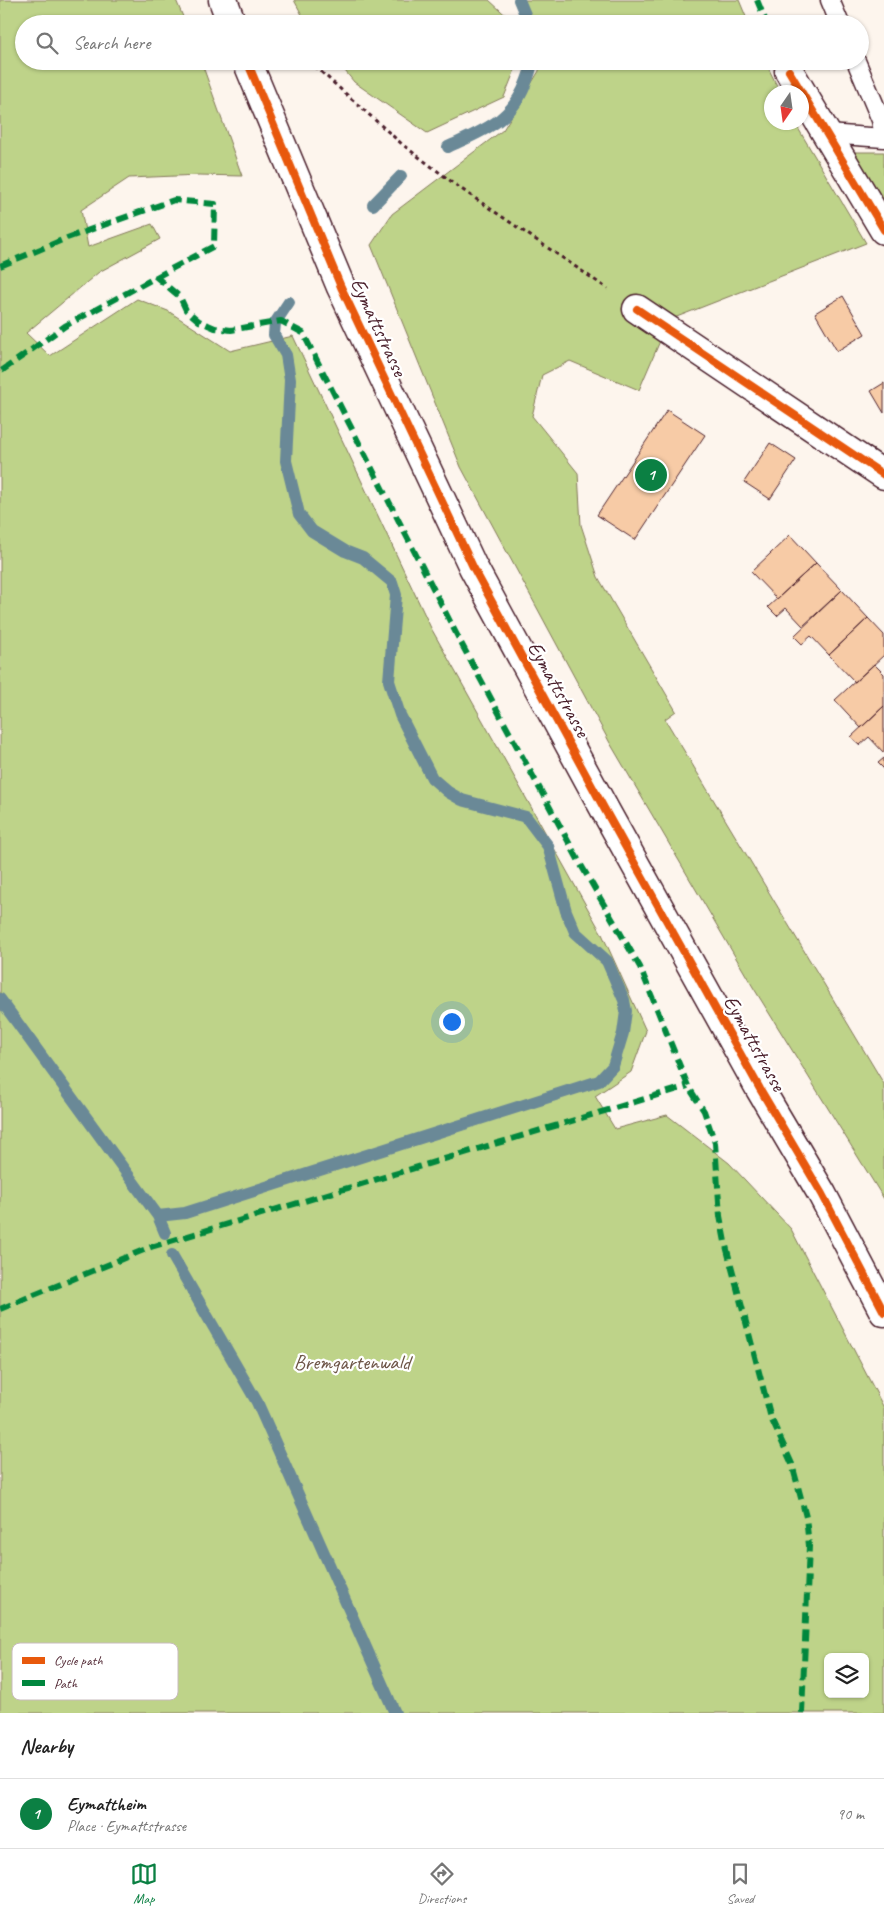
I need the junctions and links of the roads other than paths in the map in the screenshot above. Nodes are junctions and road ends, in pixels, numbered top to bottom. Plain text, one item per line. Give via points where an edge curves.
1 (223, 0) edge
2 (830, 0) edge
3 (229, 15) edge
4 (836, 15) edge
5 (251, 70) edge
6 (860, 70) edge
7 (789, 71) dead end
8 (827, 134) junction
9 (884, 138) edge
10 (884, 230) edge
11 (637, 309) road end
12 (884, 475) edge
13 (884, 1312) edge

1 - 3 main road
2 - 4 lane
5 - 13 main road, Eymattstrasse via 341,287 473,567 615,828 822,1194
6 - 9 lane via 881,120
7 - 8 main road
8 - 9 lane
8 - 10 main road
11 - 12 main road

